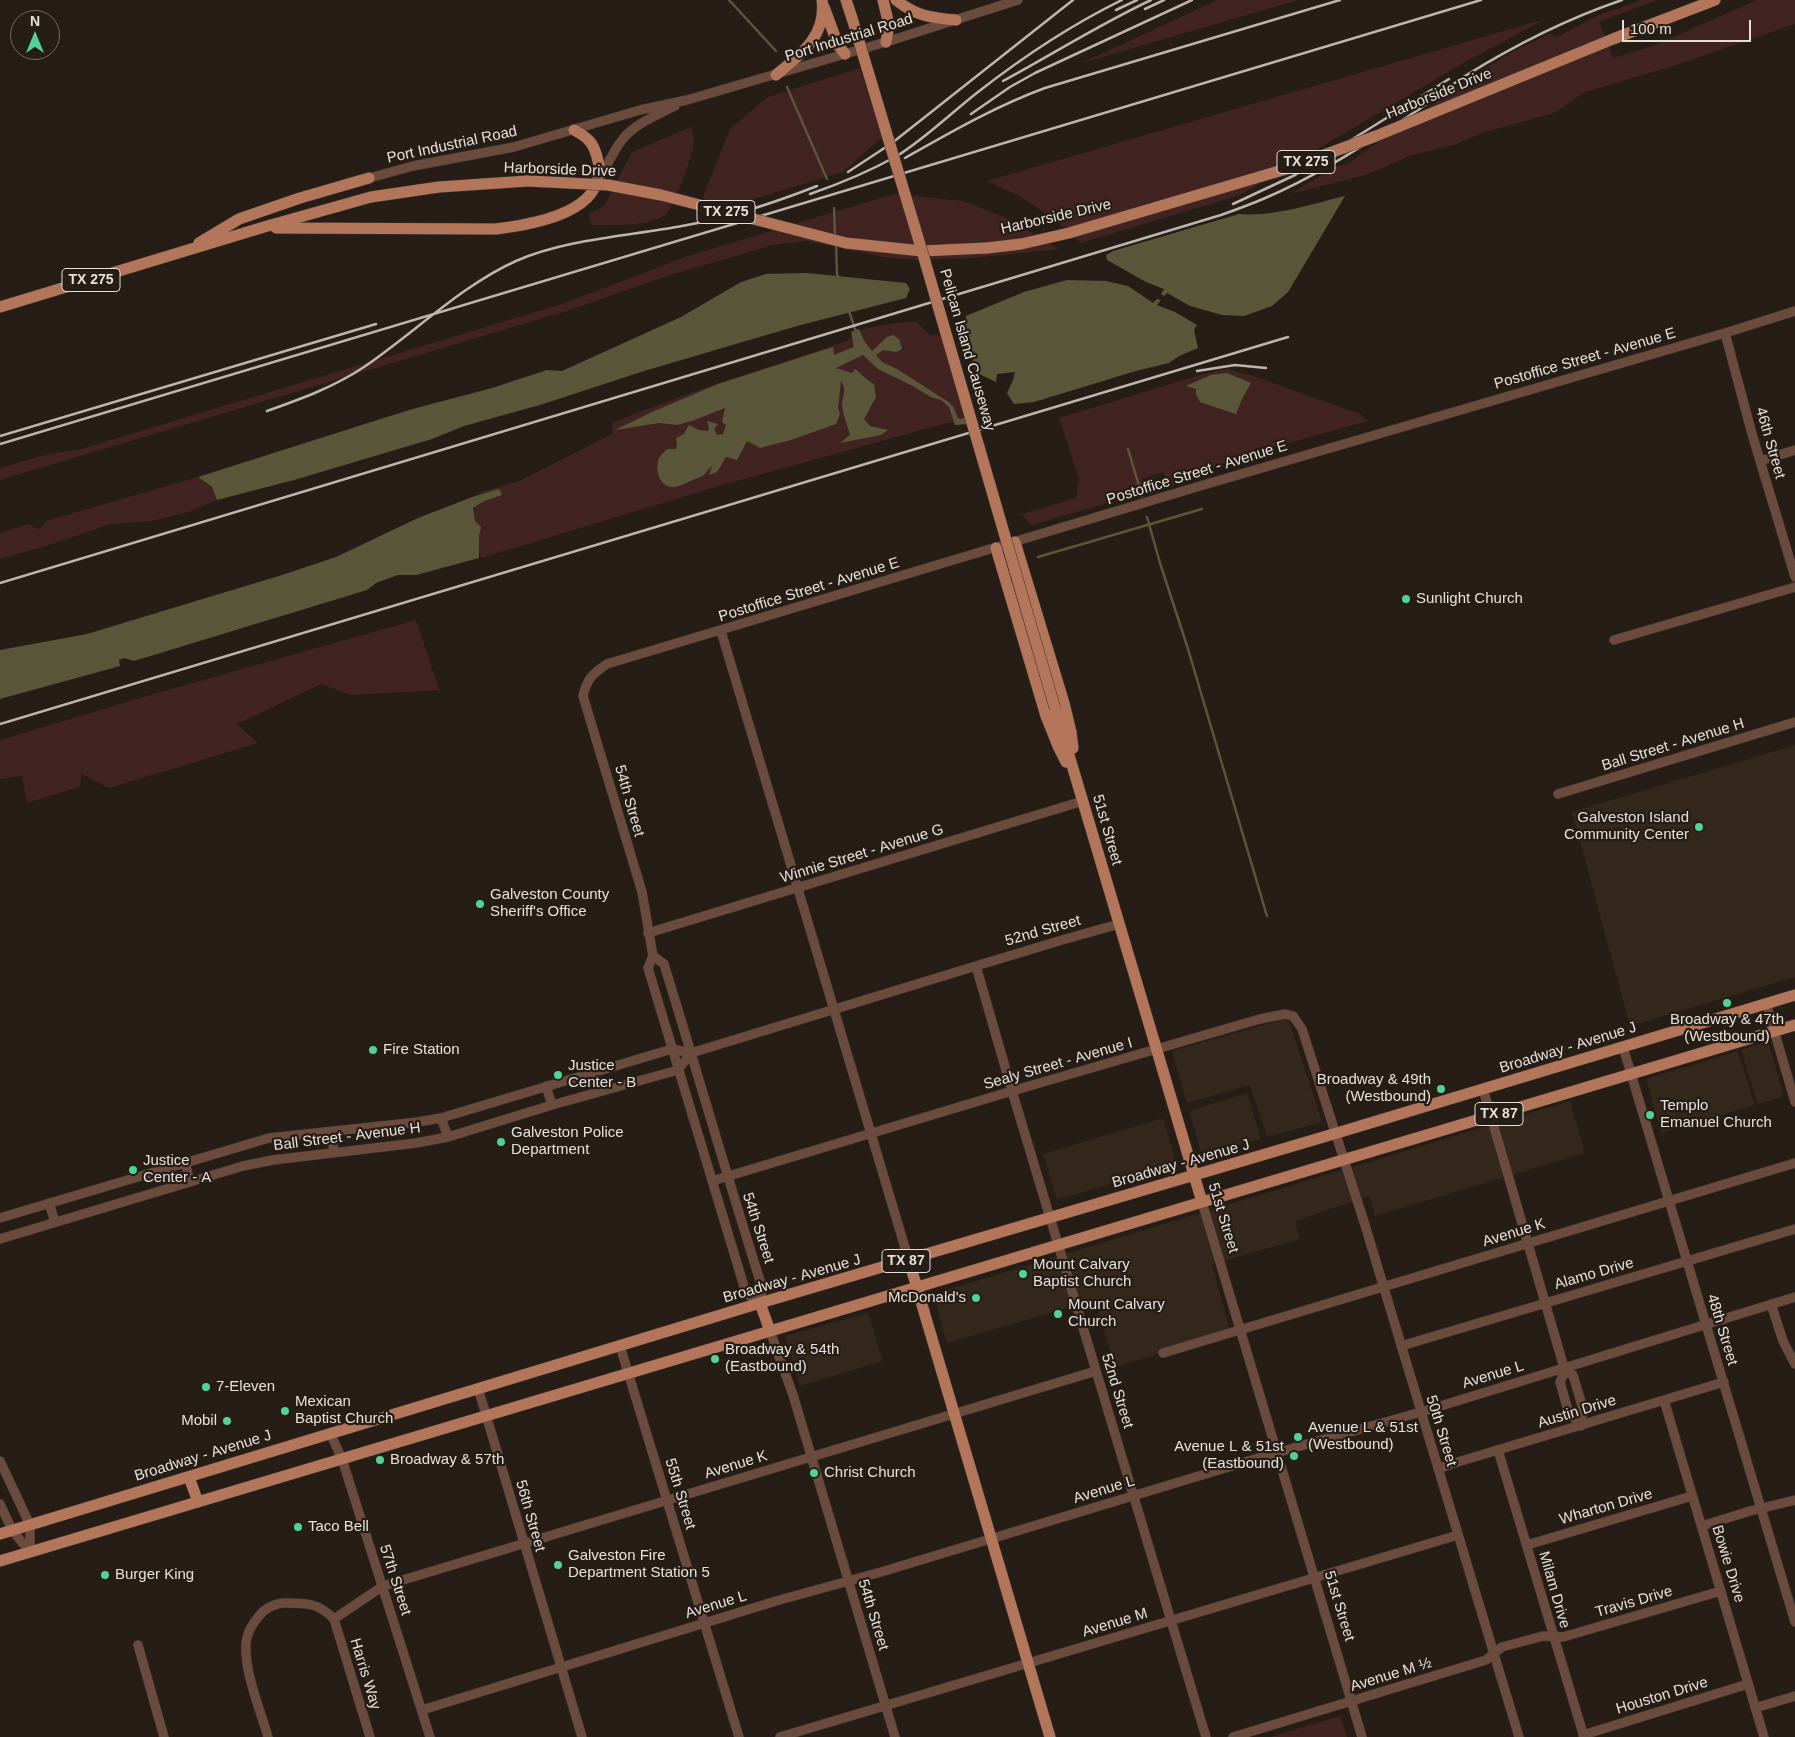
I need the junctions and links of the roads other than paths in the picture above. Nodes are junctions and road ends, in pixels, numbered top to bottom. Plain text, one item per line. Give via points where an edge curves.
1 (846, 0) edge
2 (882, 0) edge
3 (896, 0) edge
4 (1018, 0) edge
5 (1715, 0) edge
6 (822, 2) edge
7 (956, 20) junction
8 (886, 42) junction
9 (846, 54) junction
10 (776, 75) junction
11 (687, 100) junction
12 (574, 130) junction
13 (369, 178) joint
14 (597, 185) junction
15 (264, 228) junction
16 (922, 251) junction
17 (182, 253) junction
18 (0, 307) edge
19 (1795, 311) edge
20 (1725, 334) junction
21 (1795, 450) edge
22 (1760, 461) junction
23 (1015, 542) junction
24 (996, 548) junction
25 (1795, 577) edge
26 (1795, 587) edge
27 (721, 630) junction
28 (1614, 640) dead end
29 (607, 664) joint
30 (1056, 708) joint
31 (1795, 722) edge
32 (1077, 782) junction
33 (1558, 794) dead end
34 (1083, 802) junction
35 (797, 888) junction
36 (1119, 924) junction
37 (648, 932) junction
38 (653, 956) junction
39 (976, 966) junction
40 (1795, 995) edge
41 (1766, 1003) junction
42 (833, 1009) junction
43 (1795, 1025) edge
44 (1774, 1032) junction
45 (1623, 1046) junction
46 (672, 1049) junction
47 (1156, 1050) junction
48 (691, 1053) junction
49 (678, 1070) junction
50 (1632, 1074) junction
51 (546, 1086) junction
52 (1483, 1089) junction
53 (1012, 1091) junction
54 (1795, 1102) edge
55 (552, 1105) junction
56 (1491, 1117) junction
57 (441, 1118) junction
58 (331, 1132) junction
59 (870, 1133) junction
60 (1337, 1133) junction
61 (448, 1137) junction
62 (334, 1152) junction
63 (1345, 1160) junction
64 (185, 1162) junction
65 (1795, 1163) edge
66 (1194, 1175) junction
67 (727, 1177) junction
68 (712, 1181) junction
69 (190, 1182) junction
70 (1669, 1201) junction
71 (1202, 1202) junction
72 (49, 1204) junction
73 (0, 1218) edge
74 (1051, 1218) junction
75 (55, 1222) junction
76 (1795, 1229) edge
77 (0, 1239) edge
78 (1527, 1243) junction
79 (1059, 1246) junction
80 (908, 1260) junction
81 (1687, 1261) junction
82 (1383, 1286) junction
83 (917, 1288) junction
84 (1795, 1297) edge
85 (760, 1303) junction
86 (1545, 1303) junction
87 (1771, 1304) junction
88 (1706, 1324) junction
89 (1241, 1329) junction
90 (770, 1331) junction
91 (620, 1346) junction
92 (1401, 1346) junction
93 (1164, 1353) dead end
94 (1795, 1364) edge
95 (1565, 1369) junction
96 (1096, 1370) junction
97 (628, 1373) junction
98 (1724, 1382) junction
99 (478, 1388) junction
100 (1664, 1400) junction
101 (1421, 1412) junction
102 (954, 1414) junction
103 (486, 1416) junction
104 (1580, 1424) junction
105 (330, 1433) junction
106 (1498, 1450) junction
107 (1277, 1452) junction
108 (811, 1457) junction
109 (342, 1459) junction
110 (0, 1461) edge
111 (1438, 1469) junction
112 (189, 1476) junction
113 (1134, 1495) junction
114 (1692, 1496) junction
115 (668, 1500) junction
116 (1795, 1500) edge
117 (198, 1502) junction
118 (0, 1504) edge
119 (1761, 1508) junction
120 (30, 1525) junction
121 (1702, 1526) junction
122 (12, 1530) junction
123 (0, 1534) edge
124 (1458, 1535) junction
125 (991, 1539) junction
126 (524, 1544) junction
127 (1527, 1545) junction
128 (30, 1552) junction
129 (0, 1561) edge
130 (1314, 1578) junction
131 (849, 1581) junction
132 (383, 1586) junction
133 (1721, 1591) junction
134 (334, 1619) junction
135 (1171, 1620) junction
136 (1795, 1622) edge
137 (704, 1623) junction
138 (1554, 1636) junction
139 (138, 1645) dead end
140 (1494, 1654) junction
141 (1028, 1663) junction
142 (561, 1667) junction
143 (1748, 1684) junction
144 (1795, 1696) edge
145 (1352, 1700) junction
146 (886, 1705) junction
147 (1755, 1708) junction
148 (422, 1710) junction
149 (1584, 1736) edge
150 (164, 1737) edge
151 (267, 1737) edge
152 (370, 1737) edge
153 (430, 1737) edge
154 (582, 1737) edge
155 (739, 1737) edge
156 (780, 1737) edge
157 (895, 1737) edge
158 (1050, 1737) edge
159 (1206, 1737) edge
160 (1233, 1737) edge
161 (1362, 1737) edge
162 (1518, 1737) edge
163 (1764, 1737) edge

1 - 16 main road, Pelican Island Causeway, bridge
2 - 8 main road via 889,25
3 - 7 main road via 907,9 927,17
4 - 7 street, Port Industrial Road
5 - 16 main road, Harborside Drive / TX 275, bridge via 1286,169 1021,244
6 - 9 main road via 838,45
6 - 10 main road via 821,23 807,50
7 - 8 street, Port Industrial Road
8 - 9 street, Port Industrial Road
9 - 10 street, Port Industrial Road
10 - 11 street, Port Industrial Road
11 - 12 street, Port Industrial Road
11 - 14 street, Port Industrial Road via 643,123 622,139
12 - 13 street, Port Industrial Road via 514,147 413,166
12 - 14 main road via 587,137 594,147 599,164
13 - 17 main road via 239,220
14 - 15 main road via 583,202 563,213 524,226 496,229
15 - 16 main road, Harborside Drive / TX 275, bridge via 371,197 439,187 528,181 608,185 661,195 846,243
15 - 17 main road, Harborside Drive / TX 275
16 - 30 main road, Pelican Island Causeway, bridge
17 - 18 main road, Harborside Drive / TX 275
19 - 20 street, Postoffice Street - Avenue E
20 - 22 street, 46th Street
20 - 23 street, Postoffice Street - Avenue E
21 - 22 street
22 - 25 street, 46th Street
23 - 24 street, Postoffice Street - Avenue E
23 - 32 main road via 1064,703
24 - 27 street, Postoffice Street - Avenue E
24 - 32 main road via 1046,716
26 - 28 street
27 - 29 street, Postoffice Street - Avenue E
27 - 35 street
29 - 37 street, 54th Street via 586,683 583,696 642,892
30 - 32 main road, 51st Street
31 - 33 street, Ball Street - Avenue H
32 - 34 main road, 51st Street
34 - 35 street, Winnie Street - Avenue G
34 - 36 main road, 51st Street
35 - 37 street, Winnie Street - Avenue G
35 - 42 street
36 - 39 street, 52nd Street
36 - 47 main road, 51st Street
37 - 38 street, 54th Street
38 - 46 street, 54th Street via 648,968
38 - 48 street, 54th Street via 664,964
39 - 42 street, 52nd Street
39 - 53 street, 52nd Street
40 - 41 main road, Broadway - Avenue J / TX 87
41 - 44 street
41 - 45 main road, Broadway - Avenue J / TX 87
42 - 48 street, Ball Street - Avenue H
42 - 59 street
43 - 44 main road, TX 87
44 - 50 main road, TX 87
44 - 54 street
45 - 50 street, 48th Street
45 - 52 main road, Broadway - Avenue J / TX 87
46 - 48 street, Ball Street - Avenue H
46 - 49 street, 54th Street
46 - 51 street, Ball Street - Avenue H
47 - 53 street, Sealy Street - Avenue I
47 - 60 street, Sealy Street - Avenue I via 1260,1019 1285,1014 1294,1016 1302,1029
47 - 66 main road, 51st Street
48 - 49 street
48 - 67 street, 54th Street
49 - 55 street, Ball Street - Avenue H
49 - 68 street, 54th Street
50 - 56 main road, TX 87
50 - 70 street, 48th Street
51 - 55 street
51 - 57 street, Ball Street - Avenue H
52 - 56 street
52 - 60 main road, Broadway - Avenue J / TX 87
53 - 59 street, Sealy Street - Avenue I
53 - 74 street, 52nd Street
55 - 61 street, Ball Street - Avenue H
56 - 63 main road, TX 87
56 - 78 street
57 - 58 street, Ball Street - Avenue H
57 - 61 street
58 - 62 street
58 - 64 street, Ball Street - Avenue H via 269,1138
59 - 67 street, Sealy Street - Avenue I
59 - 80 street
60 - 63 street, 50th Street
60 - 66 main road, Broadway - Avenue J / TX 87
61 - 62 street, Ball Street - Avenue H
62 - 69 street, Ball Street - Avenue H via 243,1166
63 - 71 main road, TX 87
63 - 82 street, 50th Street
64 - 69 street
64 - 72 street, Ball Street - Avenue H
65 - 70 street, Avenue K
66 - 71 main road, 51st Street
66 - 74 main road, Broadway - Avenue J / TX 87
67 - 68 street, Sealy Street - Avenue I
67 - 85 street, 54th Street via 762,1287
68 - 85 street, 54th Street via 746,1293
69 - 75 street, Ball Street - Avenue H
70 - 78 street, Avenue K
70 - 81 street, 48th Street
71 - 79 main road, TX 87
71 - 89 street, 51st Street
72 - 73 street, Ball Street - Avenue H
72 - 75 street
74 - 79 street, 52nd Street
74 - 80 main road, Broadway - Avenue J / TX 87
75 - 77 street, Ball Street - Avenue H
76 - 81 street, Alamo Drive
78 - 82 street, Avenue K
78 - 86 street
79 - 83 main road, TX 87
79 - 96 street, 52nd Street
80 - 83 main road
80 - 85 main road, Broadway - Avenue J / TX 87
81 - 86 street, Alamo Drive
81 - 88 street, 48th Street
82 - 89 street, Avenue K
82 - 92 street, 50th Street
83 - 90 main road, TX 87
83 - 102 main road
84 - 87 street, Avenue L
85 - 90 main road
85 - 91 main road, Broadway - Avenue J / TX 87
86 - 92 street, Alamo Drive
86 - 95 street
87 - 88 street, Avenue L
87 - 94 street via 1783,1341
88 - 95 street, Avenue L
88 - 98 street, 48th Street
89 - 93 street, Avenue K
89 - 107 street, 51st Street
90 - 97 main road, TX 87
90 - 108 street, 54th Street
91 - 97 street, 55th Street
91 - 99 main road, Broadway - Avenue J / TX 87
92 - 101 street, 50th Street
95 - 101 street, Avenue L
95 - 104 street via 1573,1374 1584,1412
95 - 104 street via 1560,1382 1569,1414
96 - 102 street, Avenue K
96 - 113 street, 52nd Street
97 - 103 main road, TX 87
97 - 115 street, 55th Street
98 - 100 street, Austin Drive
98 - 119 street, 48th Street
99 - 103 street, 56th Street
99 - 105 main road, Broadway - Avenue J / TX 87
100 - 104 street, Austin Drive
100 - 114 street, Bowie Drive
101 - 107 street, Avenue L
101 - 111 street, 50th Street
102 - 108 street, Avenue K
102 - 125 main road
103 - 109 main road, TX 87
103 - 126 street, 56th Street
104 - 106 street, Austin Drive
105 - 109 street, 57th Street
105 - 112 main road, Broadway - Avenue J / TX 87
106 - 111 street, Austin Drive
106 - 127 street, Milam Drive
107 - 113 street, Avenue L
107 - 130 street, 51st Street
108 - 115 street, Avenue K
108 - 131 street, 54th Street
109 - 117 main road, TX 87
109 - 132 street, 57th Street
110 - 120 street
111 - 124 street, 50th Street
112 - 117 main road
112 - 120 main road, Broadway - Avenue J / TX 87
113 - 125 street, Avenue L
113 - 135 street, 52nd Street
114 - 121 street, Bowie Drive
114 - 127 street, Wharton Drive
115 - 126 street, Avenue K
115 - 137 street, 55th Street
116 - 119 street
117 - 128 main road, TX 87
118 - 122 street
119 - 121 street
119 - 136 street, 48th Street
120 - 122 main road, Broadway - Avenue J / TX 87
120 - 128 street
121 - 133 street, Bowie Drive
122 - 123 main road, Broadway - Avenue J / TX 87
122 - 128 street
124 - 130 street, Avenue M
124 - 140 street, 50th Street
125 - 131 street, Avenue L
125 - 141 main road
126 - 132 street, Avenue K
126 - 142 street, 56th Street
127 - 138 street, Milam Drive
128 - 129 main road, TX 87
130 - 135 street, Avenue M
130 - 145 street, 51st Street
131 - 137 street, Avenue L
131 - 146 street, 54th Street
132 - 134 street, Avenue K
132 - 148 street, 57th Street
133 - 138 street, Travis Drive via 1563,1637
133 - 143 street, Bowie Drive
134 - 151 street via 324,1608 303,1602 279,1602 262,1611 252,1625 246,1642 247,1663
134 - 152 street, Harris Way
135 - 141 street, Avenue M
135 - 159 street, 52nd Street
137 - 142 street, Avenue L
137 - 155 street, 55th Street
138 - 140 street, Avenue M ½ via 1502,1648
138 - 149 street, Milam Drive
139 - 150 street
140 - 145 street, Avenue M ½ via 1486,1660
140 - 162 street, 50th Street
141 - 146 street, Avenue M
141 - 158 main road
142 - 148 street, Avenue L
142 - 154 street, 56th Street
143 - 147 street, Bowie Drive
143 - 149 street, Houston Drive
144 - 147 street
145 - 160 street, Avenue M ½
145 - 161 street, 51st Street
146 - 156 street, Avenue M
146 - 157 street, 54th Street
147 - 163 street, Bowie Drive
148 - 153 street, 57th Street

